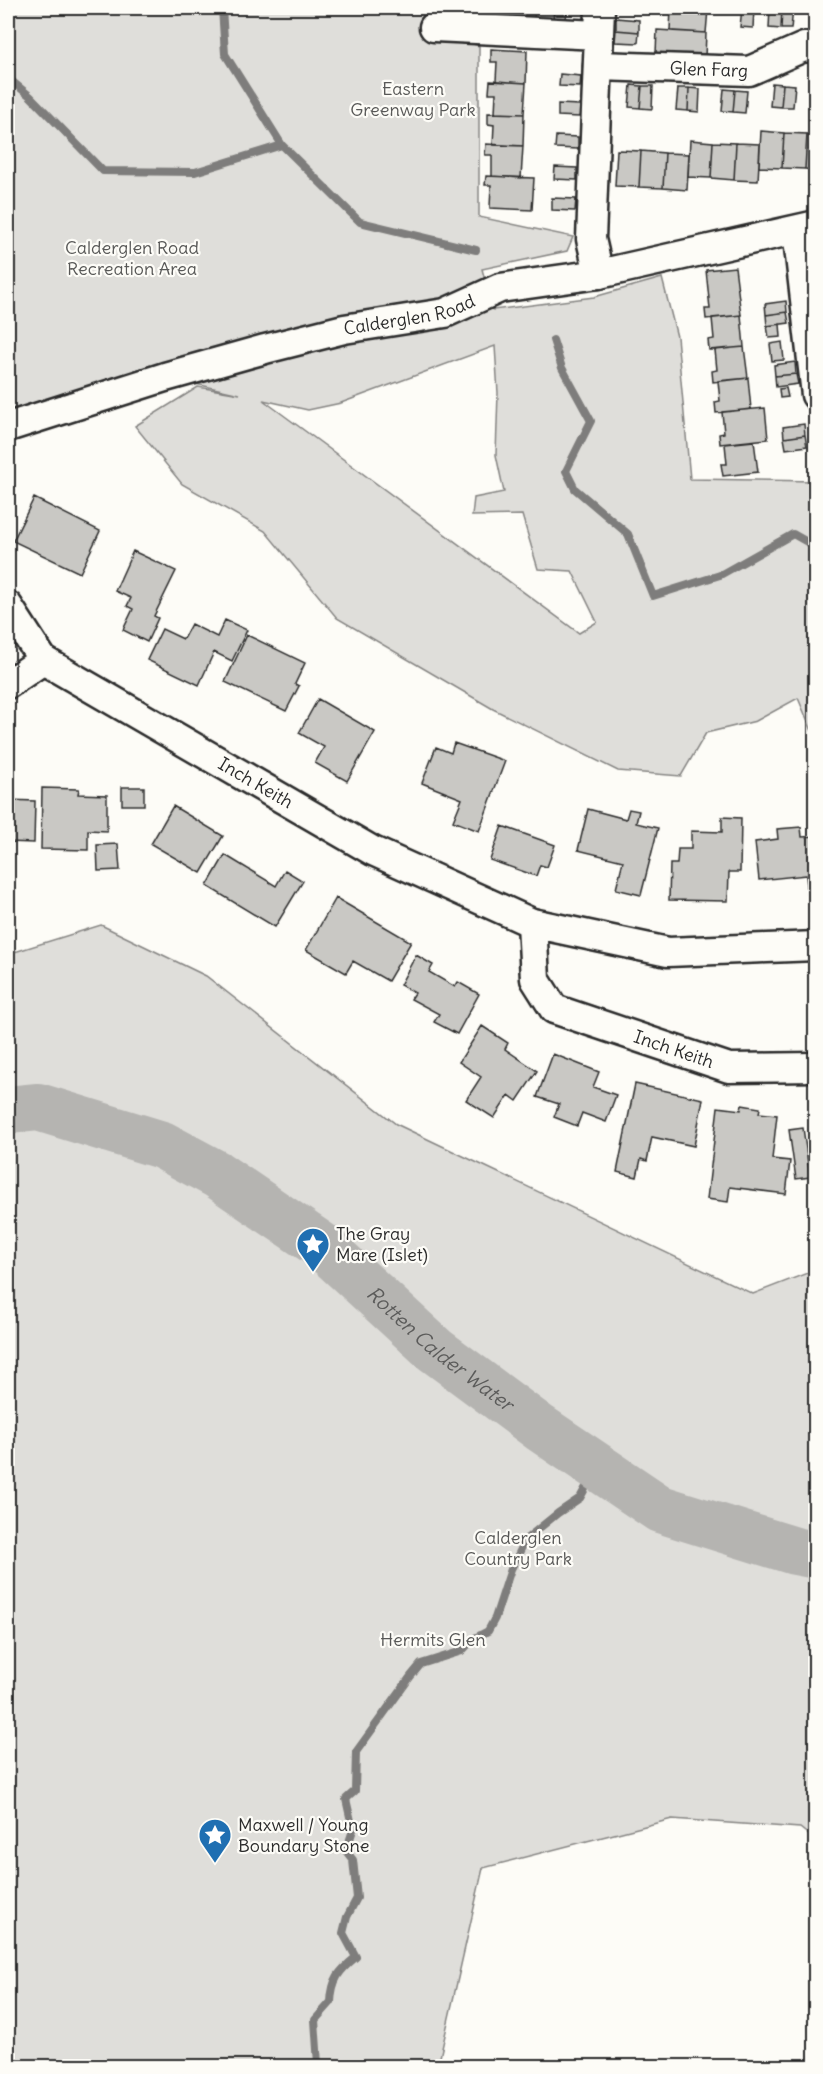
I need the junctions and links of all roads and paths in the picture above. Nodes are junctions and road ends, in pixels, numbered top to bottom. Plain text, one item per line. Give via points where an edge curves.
1 (599, 21) edge
2 (434, 27) dead end
3 (816, 48) edge
4 (598, 66) junction
5 (806, 227) edge
6 (599, 274) junction
7 (814, 376) edge
8 (8, 427) edge
9 (8, 606) edge
10 (43, 660) junction
11 (8, 684) edge
12 (532, 923) junction
13 (816, 946) edge
14 (816, 1067) edge

1 - 2 street
1 - 4 street
3 - 4 street, Glen Farg via 804,47 749,71
4 - 6 street via 591,239
5 - 6 street, Calderglen Road
5 - 7 street
6 - 8 street, Calderglen Road via 500,288 445,313 344,329 265,349
9 - 10 street, Inch Keith
10 - 11 street
10 - 12 street, Inch Keith via 373,851
12 - 13 street, Inch Keith via 668,952
12 - 14 street, Inch Keith via 535,979 554,1009 729,1068

